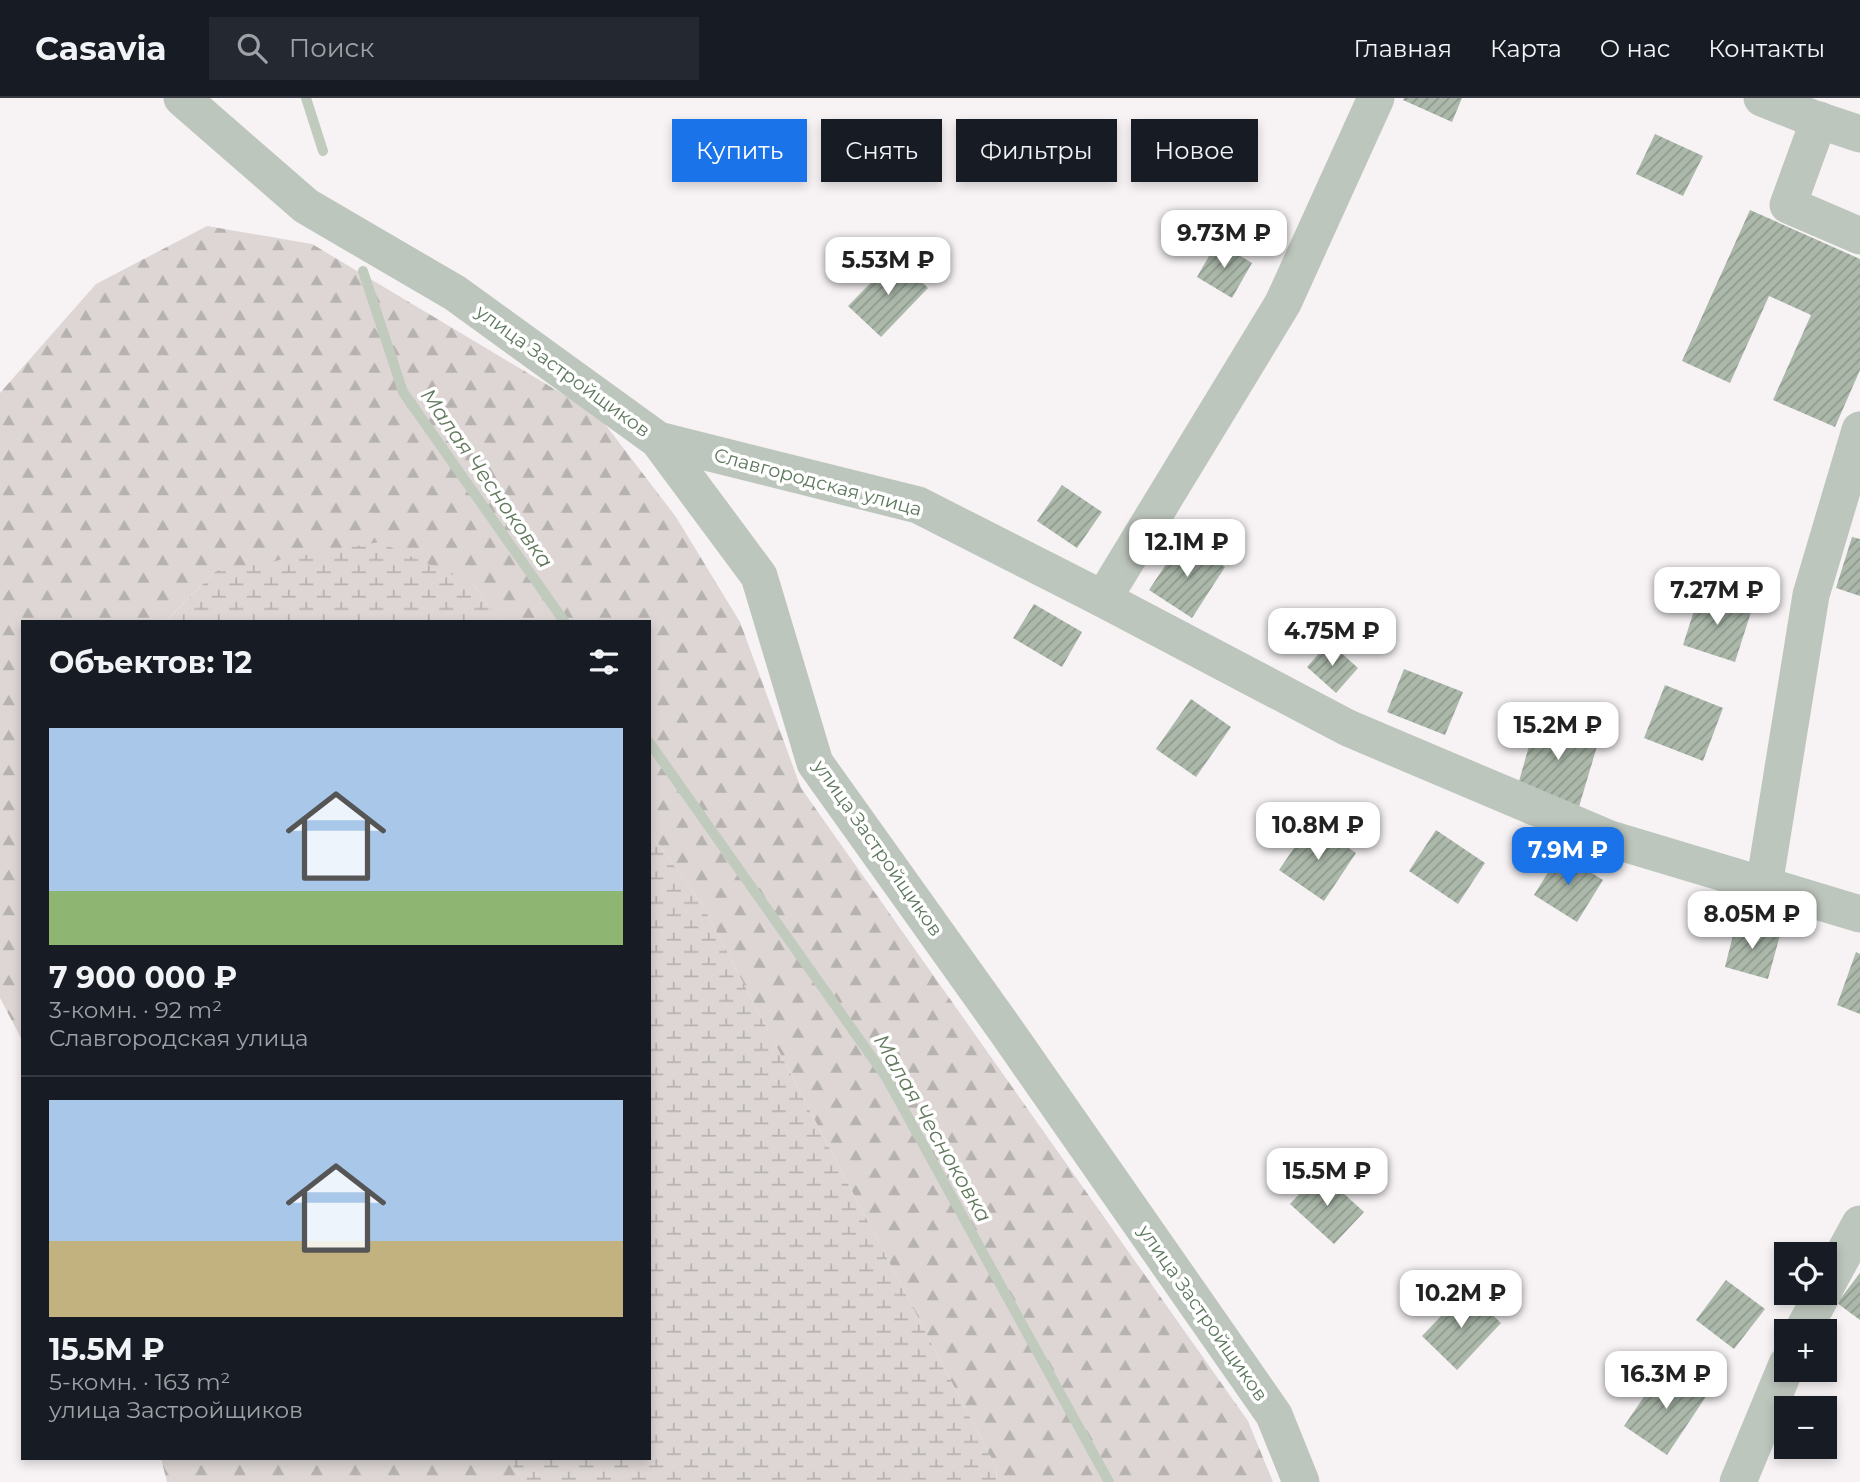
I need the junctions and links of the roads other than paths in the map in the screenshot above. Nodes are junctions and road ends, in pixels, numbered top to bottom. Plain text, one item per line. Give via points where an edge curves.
1 (182, 98) edge
2 (1376, 98) edge
3 (1762, 98) edge
4 (1819, 120) junction
5 (1860, 134) edge
6 (1860, 236) edge
7 (1860, 430) edge
8 (658, 440) junction
9 (1102, 599) junction
10 (1764, 886) junction
11 (1860, 914) edge
12 (1860, 1224) edge
13 (1837, 1266) edge
14 (1780, 1382) edge
15 (1301, 1482) edge
16 (1738, 1482) edge

1 - 8 street, улица Застройщиков via 306,206 455,293
2 - 9 street via 1283,303
3 - 4 street
4 - 5 street
4 - 6 street via 1788,205
7 - 10 street via 1811,595
8 - 9 street, Славгородская улица via 918,505
8 - 15 street, улица Застройщиков via 759,576 815,763 1274,1415
9 - 10 street, Славгородская улица via 1348,728 1611,839
10 - 11 street, Славгородская улица
12 - 13 street
14 - 16 street

